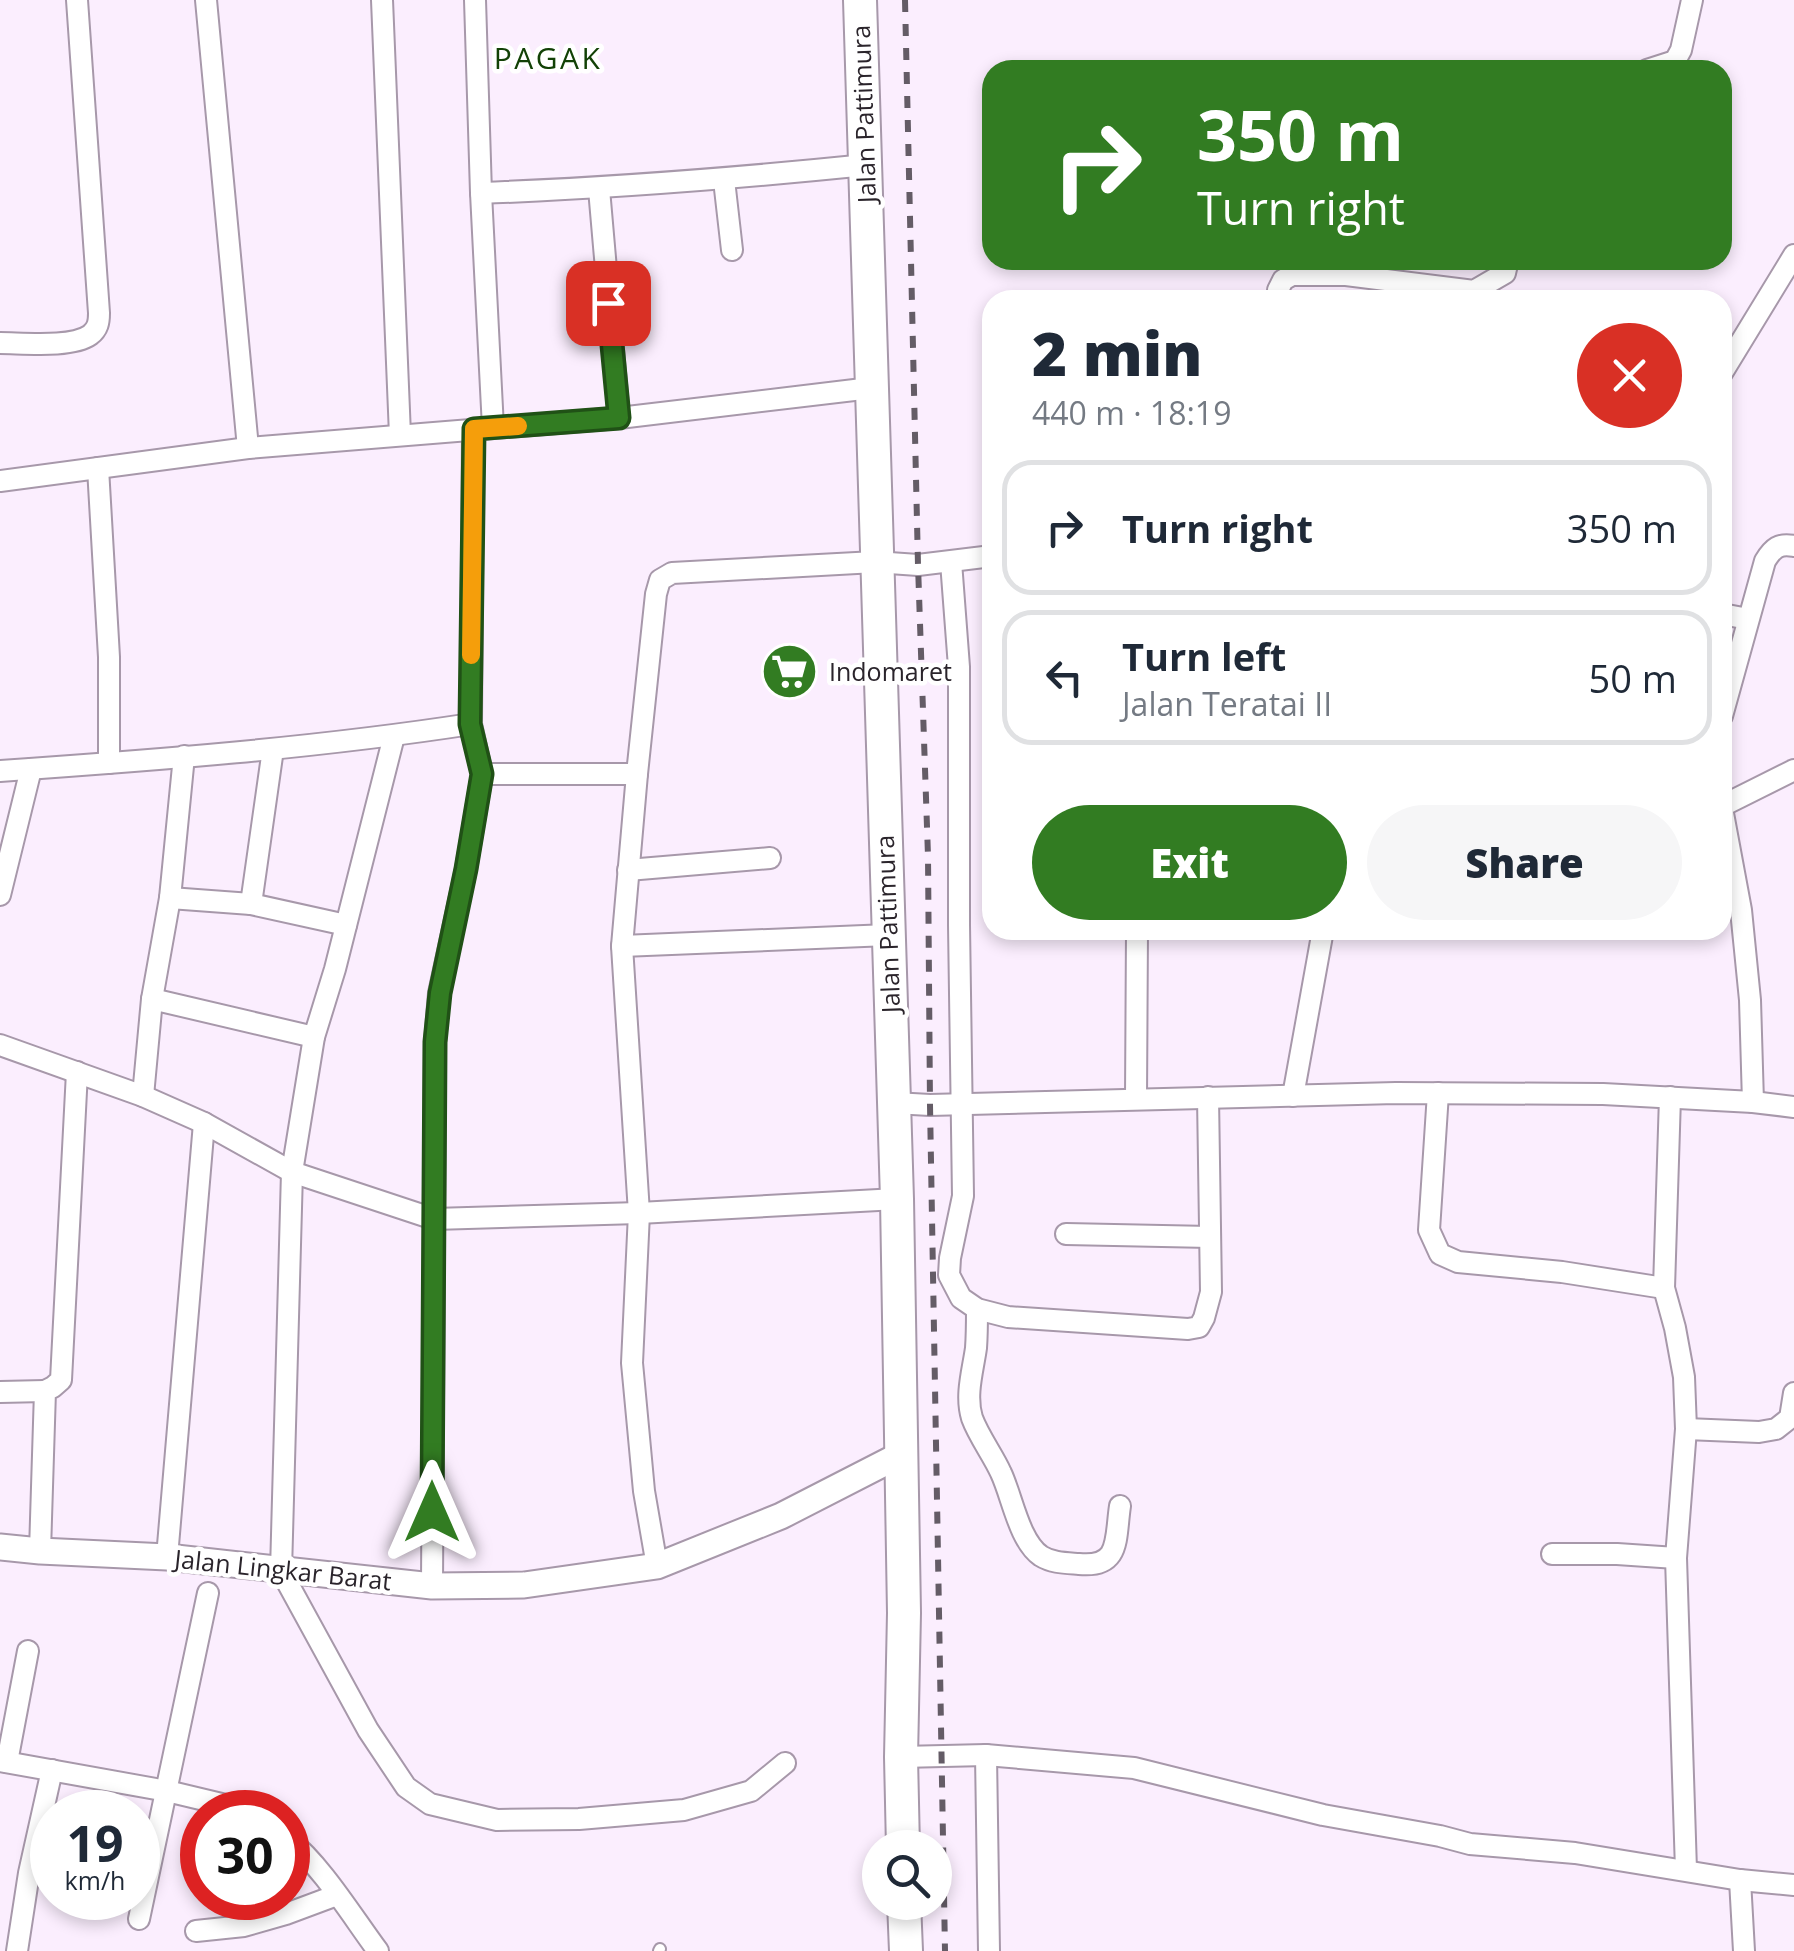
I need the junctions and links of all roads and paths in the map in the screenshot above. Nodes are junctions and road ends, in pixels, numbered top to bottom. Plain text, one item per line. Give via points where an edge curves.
1 (77, 0) edge
2 (206, 0) edge
3 (382, 0) edge
4 (475, 0) edge
5 (860, 0) edge
6 (1692, 0) edge
7 (1676, 60) edge
8 (866, 164) junction
9 (724, 180) junction
10 (598, 188) junction
11 (481, 194) junction
12 (732, 250) dead end
13 (1794, 255) edge
14 (1506, 270) edge
15 (1278, 290) edge
16 (1453, 290) edge
17 (1481, 290) edge
18 (0, 343) edge
19 (1732, 357) edge
20 (871, 388) junction
21 (619, 418) junction
22 (483, 428) junction
23 (400, 435) junction
24 (248, 448) junction
25 (98, 468) junction
26 (0, 481) edge
27 (1794, 546) edge
28 (982, 557) edge
29 (876, 562) junction
30 (951, 562) junction
31 (1732, 616) edge
32 (1748, 619) junction
33 (1732, 679) edge
34 (470, 724) junction
35 (394, 736) junction
36 (273, 749) junction
37 (184, 756) junction
38 (109, 763) junction
39 (31, 769) junction
40 (1794, 770) edge
41 (0, 771) edge
42 (482, 774) junction
43 (637, 774) junction
44 (1732, 802) edge
45 (770, 858) dead end
46 (1732, 861) edge
47 (628, 870) junction
48 (0, 895) edge
49 (170, 898) junction
50 (251, 904) junction
51 (346, 925) junction
52 (888, 935) junction
53 (1137, 940) edge
54 (1321, 940) edge
55 (622, 946) junction
56 (152, 999) junction
57 (314, 1038) junction
58 (0, 1046) edge
59 (77, 1072) junction
60 (1438, 1094) junction
61 (143, 1096) junction
62 (1208, 1096) junction
63 (1293, 1096) junction
64 (1670, 1097) junction
65 (1136, 1099) junction
66 (1753, 1102) junction
67 (963, 1103) junction
68 (894, 1104) junction
69 (1794, 1107) edge
70 (204, 1123) junction
71 (292, 1172) junction
72 (897, 1199) junction
73 (639, 1213) junction
74 (434, 1219) junction
75 (1066, 1234) dead end
76 (1210, 1237) junction
77 (1664, 1288) junction
78 (977, 1310) junction
79 (46, 1391) junction
80 (0, 1392) edge
81 (1794, 1394) edge
82 (1686, 1429) junction
83 (900, 1455) junction
84 (1120, 1506) dead end
85 (0, 1547) edge
86 (40, 1552) junction
87 (1552, 1554) dead end
88 (167, 1557) junction
89 (1676, 1558) junction
90 (656, 1566) junction
91 (281, 1571) junction
92 (432, 1586) junction
93 (208, 1593) dead end
94 (28, 1652) dead end
95 (986, 1755) junction
96 (901, 1757) junction
97 (3, 1762) edge
98 (786, 1763) dead end
99 (52, 1770) junction
100 (167, 1791) junction
101 (180, 1794) edge
102 (160, 1823) edge
103 (903, 1830) edge
104 (310, 1862) edge
105 (1686, 1870) junction
106 (1740, 1880) junction
107 (1794, 1885) edge
108 (337, 1896) junction
109 (905, 1920) edge
110 (196, 1931) dead end
111 (16, 1951) edge
112 (378, 1951) edge
113 (906, 1951) edge
114 (989, 1951) edge
115 (1744, 1951) edge

1 - 18 street via 98,326 75,342
2 - 24 street
3 - 23 street
4 - 11 street
5 - 8 highway, Jalan Pattimura
6 - 7 street
8 - 9 street
8 - 20 highway, Jalan Pattimura
9 - 10 street
9 - 12 street
10 - 11 street
10 - 21 street
11 - 22 street
13 - 19 street
14 - 17 street
15 - 16 street via 1292,275 1346,275
20 - 21 street
20 - 29 highway, Jalan Pattimura
21 - 22 street
22 - 23 street
22 - 34 street
23 - 24 street
24 - 25 street
25 - 26 street
25 - 38 street
27 - 32 street via 1773,548
28 - 30 street
29 - 30 street
29 - 43 street via 672,573 660,580
29 - 52 highway, Jalan Pattimura
30 - 67 street via 959,668
31 - 32 street
32 - 33 street
34 - 35 street
34 - 42 street
35 - 36 street
35 - 51 street
36 - 37 street
36 - 50 street
37 - 38 street
37 - 49 street
38 - 39 street
39 - 41 street
39 - 48 street
40 - 44 street
42 - 43 street
42 - 74 street via 440,993
43 - 47 street
45 - 47 street
46 - 66 street via 1750,1000
47 - 55 street
49 - 50 street
49 - 56 street
50 - 51 street
51 - 57 street
52 - 55 street
52 - 68 highway, Jalan Pattimura
53 - 65 street
54 - 63 street
55 - 73 street
56 - 57 street
56 - 61 street
57 - 71 street
58 - 59 street
59 - 61 street
59 - 79 street via 61,1380
60 - 63 street
60 - 64 street
60 - 77 street via 1429,1230 1440,1254 1458,1262
61 - 70 street
62 - 63 street
62 - 65 street
62 - 76 street
64 - 66 street
64 - 77 street
65 - 67 street
66 - 69 street
67 - 68 street
67 - 78 street via 964,1196 949,1275
68 - 72 highway, Jalan Pattimura
70 - 71 street
70 - 88 street
71 - 74 street
71 - 91 street
72 - 73 street
72 - 83 highway, Jalan Pattimura
73 - 74 street
73 - 90 street via 632,1363
74 - 92 street
75 - 76 street
76 - 78 street via 1211,1292 1200,1327
77 - 82 street via 1684,1377
78 - 84 street via 972,1418 1024,1534 1040,1555 1058,1562 1102,1563 1114,1545
79 - 80 street
79 - 86 street
81 - 82 street via 1790,1418 1776,1429
82 - 89 street
83 - 90 street, Jalan Lingkar Barat via 781,1516
83 - 96 highway, Jalan Pattimura
85 - 86 street, Jalan Lingkar Barat
86 - 88 street, Jalan Lingkar Barat
87 - 89 street
88 - 91 street, Jalan Lingkar Barat
89 - 105 street
90 - 92 street, Jalan Lingkar Barat via 524,1585
91 - 92 street, Jalan Lingkar Barat
91 - 98 street via 368,1730 406,1788 430,1804 498,1820 684,1810 752,1791
93 - 100 street
94 - 97 street
95 - 96 street
95 - 105 street via 1134,1768 1470,1844
95 - 114 street
96 - 103 highway, Jalan Pattimura
97 - 99 street
99 - 100 street
99 - 111 street
100 - 101 street
100 - 102 street
104 - 108 street
105 - 106 street
106 - 107 street
106 - 115 street
108 - 110 street via 244,1926
108 - 112 street
109 - 113 highway

